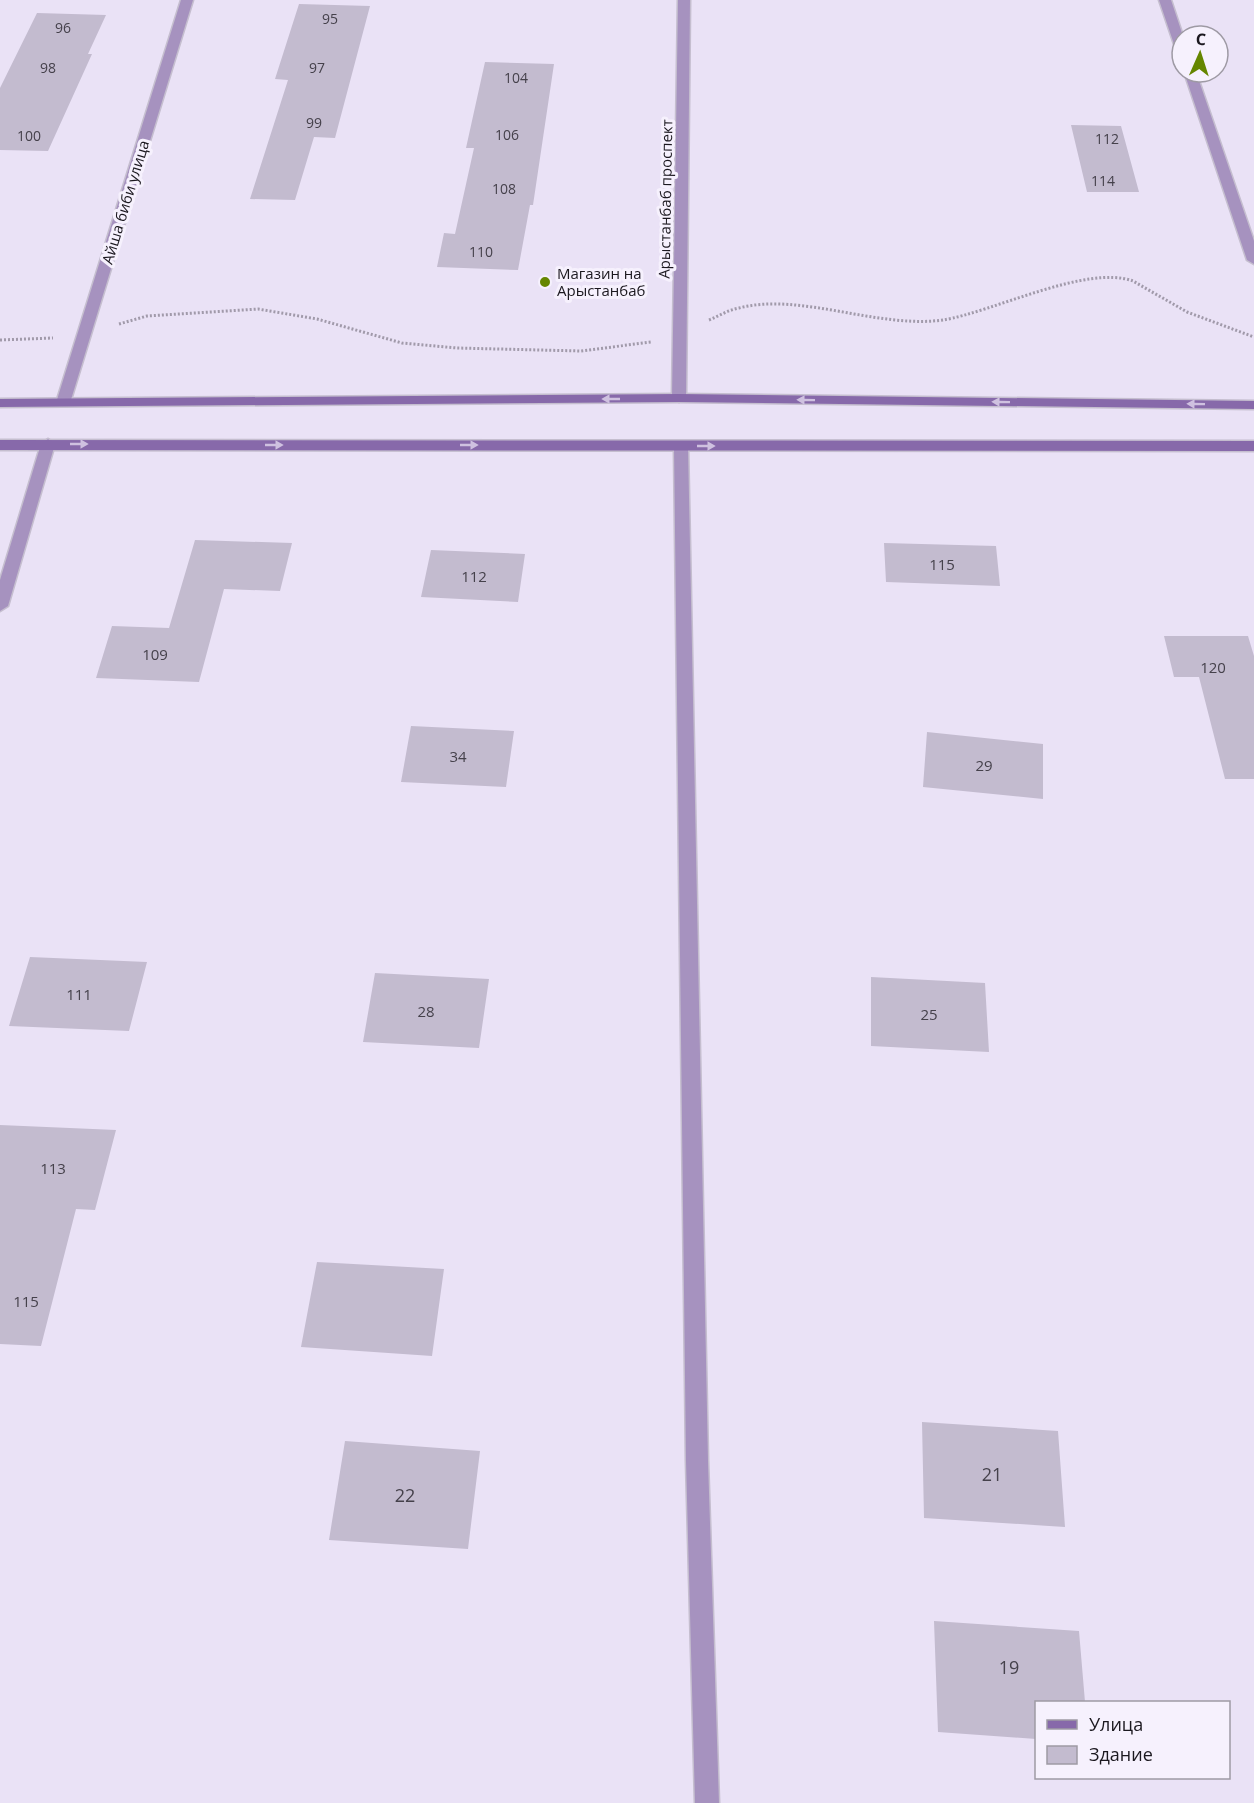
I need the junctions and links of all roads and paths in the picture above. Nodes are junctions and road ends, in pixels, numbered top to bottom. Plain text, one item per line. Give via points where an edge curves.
1 (187, 0) edge
2 (684, 0) edge
3 (1165, 0) edge
4 (1173, 24) edge
5 (1194, 84) edge
6 (1254, 260) edge
7 (85, 332) junction
8 (680, 332) junction
9 (1254, 337) edge
10 (0, 340) edge
11 (679, 398) junction
12 (0, 403) edge
13 (63, 403) junction
14 (1254, 405) edge
15 (48, 444) junction
16 (0, 445) edge
17 (681, 446) junction
18 (1254, 446) edge
19 (0, 606) edge
20 (707, 1803) edge

1 - 7 street, Айша биби улица
2 - 8 street, Арыстанбаб проспект
3 - 4 street
5 - 6 street
7 - 8 path via 147,316 258,309 317,319 402,343 492,350 581,351 654,342
7 - 10 path via 62,338
7 - 13 street, Айша биби улица
8 - 9 path via 741,307 787,306 939,320 979,313 1083,279 1125,278 1167,302
8 - 11 street, Арыстанбаб проспект
11 -> 13 street
14 -> 11 street
12 - 13 street
15 - 16 street
15 -> 17 street
15 - 19 street
17 -> 18 street
17 - 20 street via 697,1461

